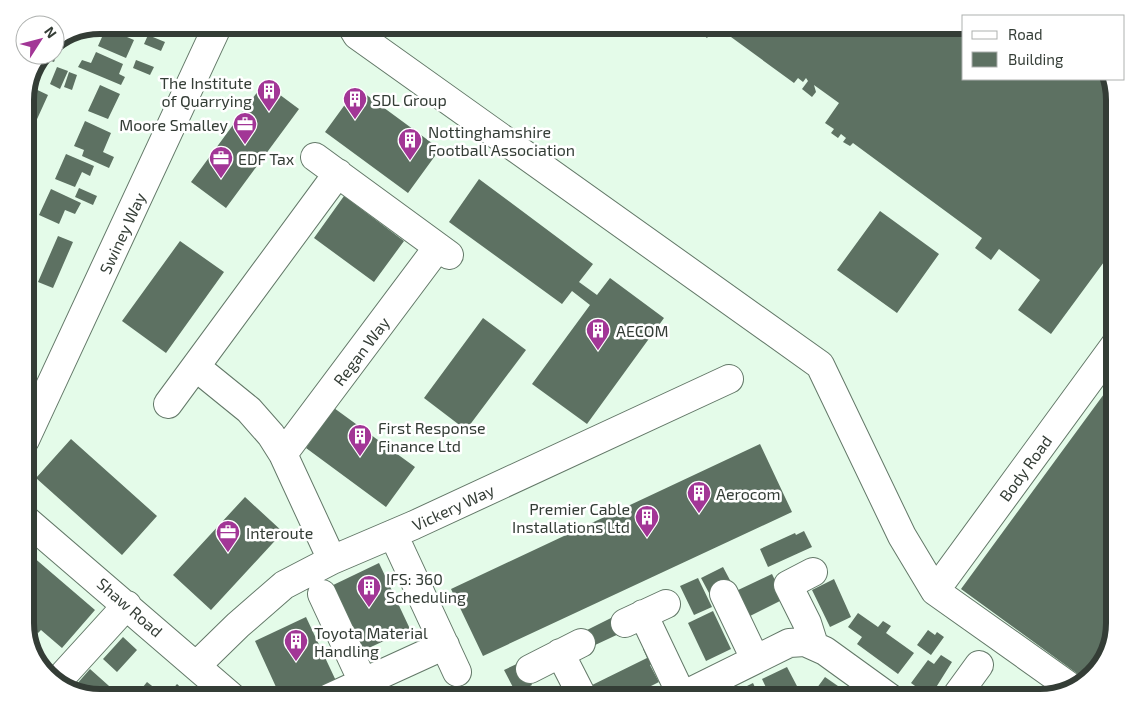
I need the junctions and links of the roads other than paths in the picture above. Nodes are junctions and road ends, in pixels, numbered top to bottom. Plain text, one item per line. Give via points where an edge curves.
1 (214, 34) edge
2 (356, 34) edge
3 (315, 157) dead end
4 (338, 173) junction
5 (1106, 358) edge
6 (196, 367) junction
7 (729, 379) dead end
8 (168, 404) dead end
9 (34, 421) edge
10 (283, 454) junction
11 (34, 527) edge
12 (393, 534) junction
13 (332, 560) junction
14 (813, 572) dead end
15 (935, 591) junction
16 (322, 594) dead end
17 (724, 594) dead end
18 (127, 605) junction
19 (645, 614) dead end
20 (445, 644) junction
21 (814, 645) junction
22 (754, 660) junction
23 (979, 665) dead end
24 (197, 666) junction
25 (530, 669) dead end
26 (457, 672) dead end
27 (62, 677) edge
28 (364, 682) junction
29 (1066, 684) edge
30 (223, 689) edge
31 (349, 689) edge
32 (581, 689) edge
33 (677, 689) edge
34 (696, 689) edge
35 (877, 689) edge
36 (962, 689) edge

1 - 9 street, Swiney Way
2 - 15 street via 820,365 902,536
3 - 4 street, Regan Way
4 - 6 street
4 - 10 street, Regan Way via 444,251
5 - 15 street, Body Road
6 - 8 street
6 - 10 street via 249,410
7 - 12 street, Vickery Way
10 - 13 street
11 - 18 street, Shaw Road
12 - 13 street, Vickery Way
12 - 20 street
13 - 24 street, Vickery Way via 284,585
14 - 21 street via 788,585
15 - 29 street
16 - 28 street
17 - 22 street
18 - 24 street, Shaw Road
18 - 27 street
19 - 33 street
20 - 26 street
20 - 28 street
21 - 22 street via 790,643
21 - 35 street
22 - 34 street
23 - 36 street
24 - 30 street, Shaw Road
25 - 32 street via 571,648
28 - 31 street

